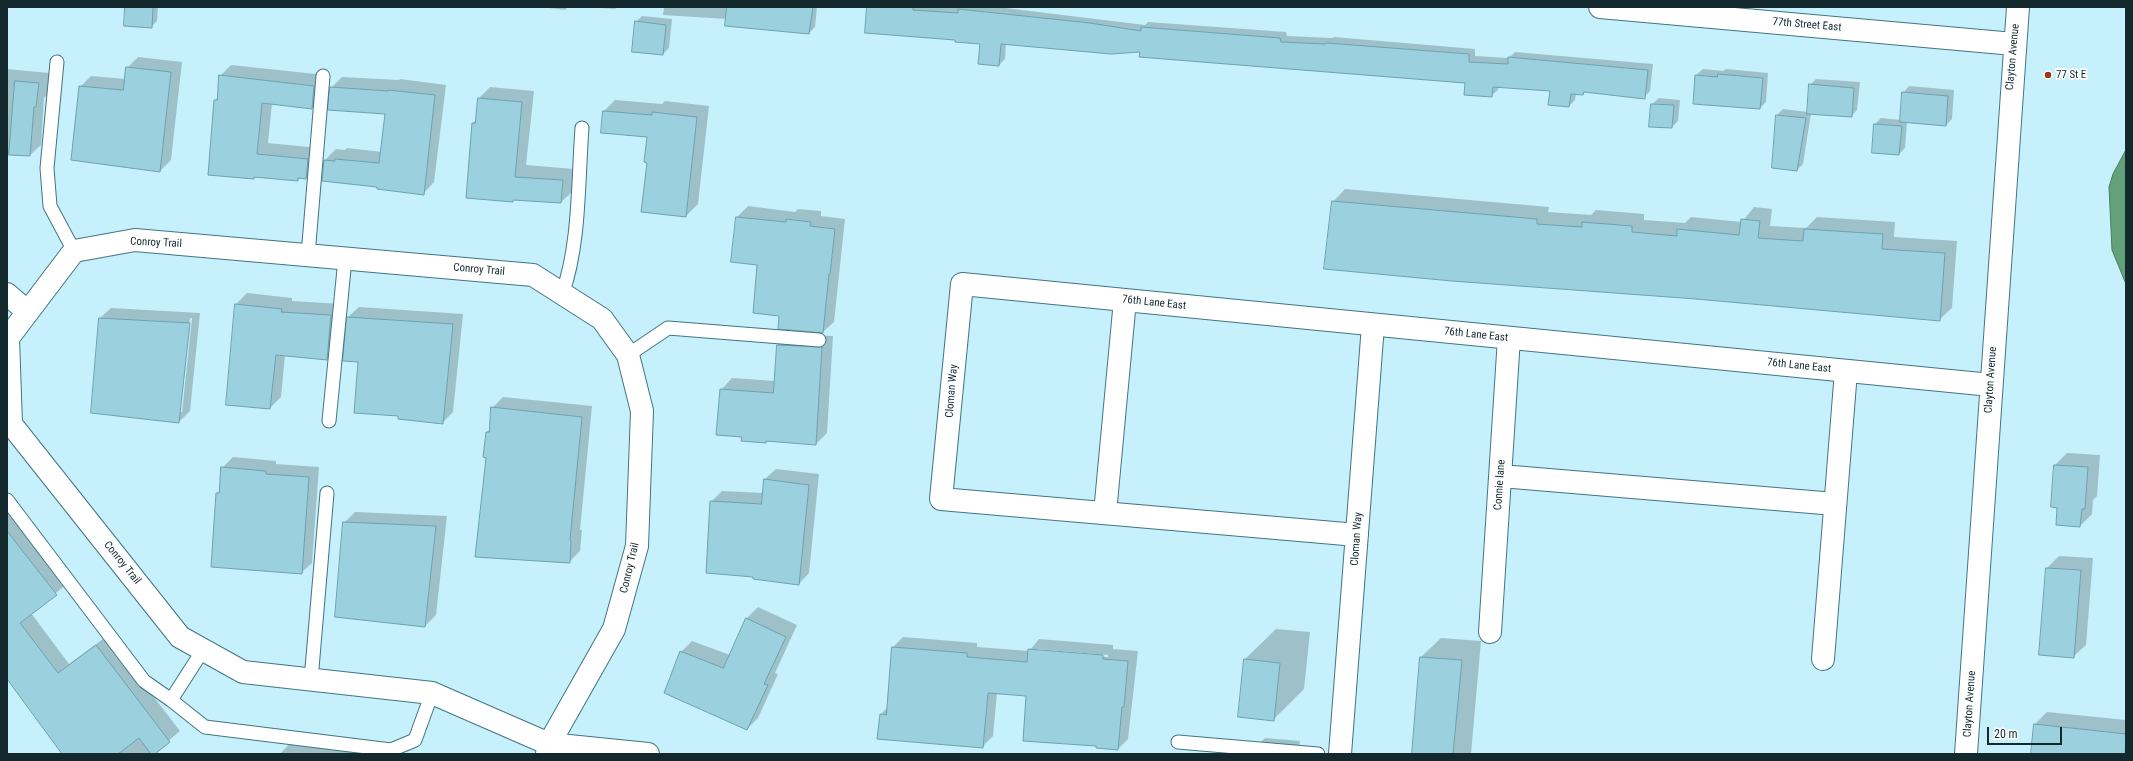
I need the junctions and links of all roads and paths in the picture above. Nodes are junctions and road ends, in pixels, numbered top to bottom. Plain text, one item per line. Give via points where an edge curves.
1 (1600, 7) edge
2 (2018, 7) edge
3 (2014, 44) junction
4 (57, 62) dead end
5 (323, 76) dead end
6 (582, 128) dead end
7 (74, 251) junction
8 (308, 255) junction
9 (345, 259) junction
10 (962, 284) joint
11 (7, 294) edge
12 (562, 294) junction
13 (1125, 300) junction
14 (28, 312) junction
15 (1373, 325) junction
16 (1509, 338) junction
17 (819, 340) dead end
18 (628, 355) junction
19 (1846, 371) junction
20 (1991, 385) junction
21 (329, 421) dead end
22 (9, 424) edge
23 (1501, 476) junction
24 (327, 493) dead end
25 (7, 500) edge
26 (1835, 504) junction
27 (1105, 513) junction
28 (1357, 535) junction
29 (1490, 632) dead end
30 (203, 650) junction
31 (1822, 659) dead end
32 (311, 680) junction
33 (432, 693) junction
34 (171, 700) junction
35 (1178, 742) dead end
36 (548, 749) edge
37 (648, 754) edge
38 (1318, 754) edge
39 (1340, 754) edge
40 (1966, 754) edge

1 - 3 street, 77th Street East
2 - 3 street, Clayton Avenue
3 - 20 street, Clayton Avenue
4 - 7 lane via 47,168 50,206
5 - 8 lane
6 - 12 lane via 573,252
7 - 8 street, Conroy Trail via 135,240
7 - 14 street, Conroy Trail
8 - 9 street, Conroy Trail
9 - 12 street, Conroy Trail via 533,275
9 - 21 lane
10 - 13 street, 76th Lane East
10 - 27 street, Cloman Way via 941,499
11 - 14 street
12 - 18 street, Conroy Trail via 602,319
13 - 15 street, 76th Lane East
13 - 27 street
14 - 22 street, Conroy Trail via 8,338
15 - 16 street, 76th Lane East
15 - 28 street, Cloman Way
16 - 19 street, 76th Lane East
16 - 23 street, Connie lane
17 - 18 lane via 668,328
18 - 36 street, Conroy Trail via 642,411 636,546 614,629
19 - 20 street, 76th Lane East
19 - 26 street
20 - 40 street, Clayton Avenue
22 - 30 street, Conroy Trail via 180,637
23 - 26 street
23 - 29 street, Connie lane
24 - 32 lane
25 - 34 lane via 144,681
26 - 31 street
27 - 28 street
28 - 39 street, Cloman Way
30 - 32 street, Conroy Trail via 243,672
30 - 34 lane
32 - 33 street, Conroy Trail
33 - 34 lane via 415,740 391,750 205,726
33 - 36 street, Conroy Trail
35 - 38 lane
36 - 37 street

